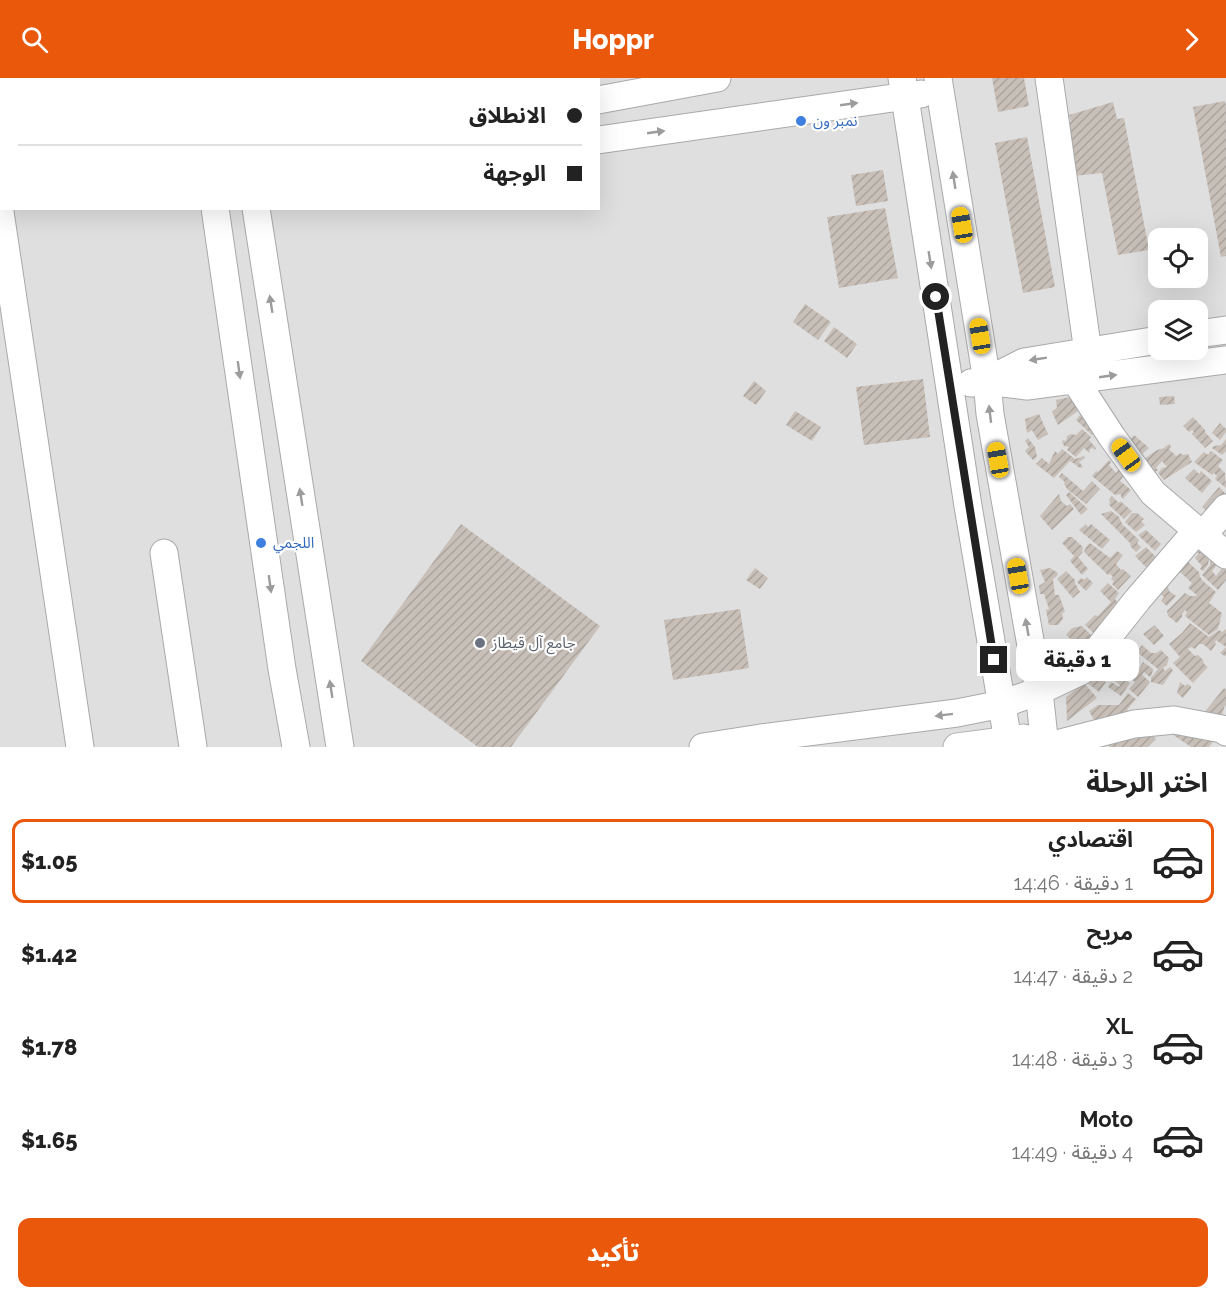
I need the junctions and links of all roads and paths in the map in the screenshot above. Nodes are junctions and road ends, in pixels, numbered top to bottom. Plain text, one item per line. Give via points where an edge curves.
1 (717, 78) edge
2 (1049, 78) edge
3 (681, 81) edge
4 (939, 84) edge
5 (903, 87) edge
6 (600, 100) edge
7 (600, 140) edge
8 (215, 210) edge
9 (256, 210) edge
10 (0, 212) edge
11 (1226, 330) edge
12 (1208, 332) edge
13 (1148, 342) edge
14 (1088, 351) junction
15 (1226, 360) edge
16 (1075, 380) junction
17 (987, 381) junction
18 (950, 387) junction
19 (1226, 508) edge
20 (1202, 536) junction
21 (164, 553) dead end
22 (1226, 555) edge
23 (1039, 691) junction
24 (1002, 704) junction
25 (1226, 732) edge
26 (1045, 743) edge
27 (1008, 744) edge
28 (80, 747) edge
29 (193, 747) edge
30 (296, 747) edge
31 (340, 747) edge
32 (703, 747) edge
33 (957, 747) edge

1 - 3 street
2 - 14 street
3 - 6 street
4 - 5 street
17 -> 4 street
7 -> 5 street
5 -> 18 street
8 -> 30 street
31 -> 9 street
10 - 28 street
11 - 12 street
13 - 14 street
14 -> 17 street via 1024,362
16 -> 15 street
16 - 17 street via 1027,386
16 - 20 street via 1153,493
17 - 18 street
23 -> 17 street
18 - 24 street
19 - 20 street
20 - 22 street
20 - 23 street via 1193,535 1081,671
21 - 29 street
23 - 24 street
23 - 26 street
24 - 27 street
24 -> 32 street
25 - 26 street via 1174,720 1134,724
26 - 27 street
27 - 33 street

